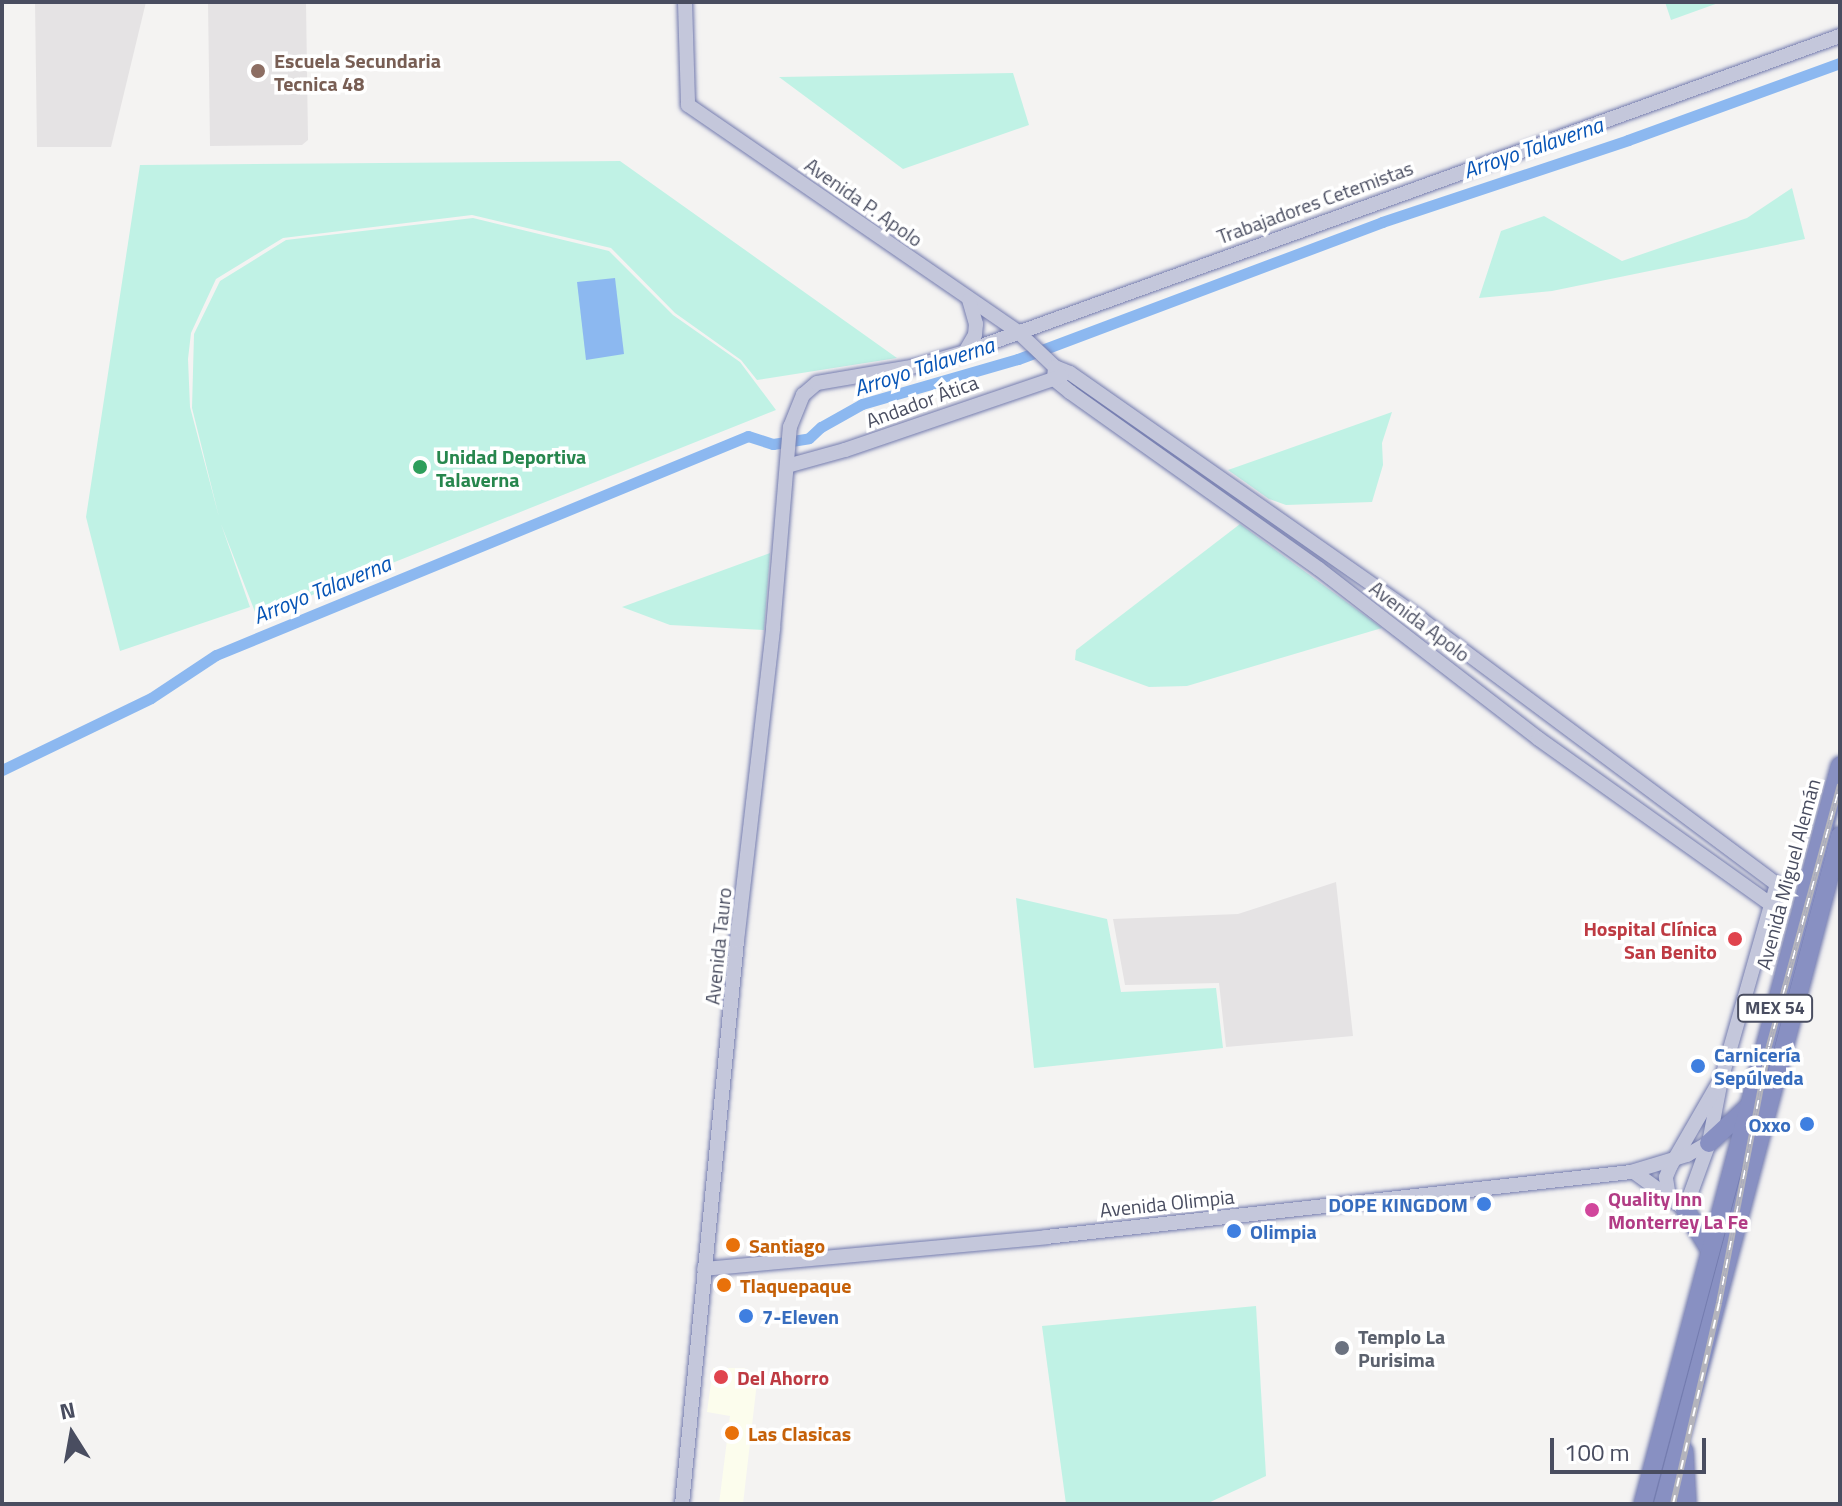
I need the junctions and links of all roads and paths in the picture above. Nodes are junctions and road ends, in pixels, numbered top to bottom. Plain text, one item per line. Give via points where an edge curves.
1 (685, 2) edge
2 (1840, 36) edge
3 (969, 300) junction
4 (1017, 331) junction
5 (965, 352) junction
6 (1053, 370) junction
7 (1070, 373) joint
8 (803, 395) joint
9 (796, 460) junction
10 (1840, 766) edge
11 (1840, 836) edge
12 (1777, 884) joint
13 (1770, 904) junction
14 (1721, 1080) junction
15 (1750, 1105) junction
16 (1709, 1143) junction
17 (1673, 1159) junction
18 (1634, 1172) junction
19 (1669, 1197) junction
20 (1685, 1209) junction
21 (1710, 1250) junction
22 (704, 1269) junction
23 (1684, 1422) junction
24 (682, 1504) edge
25 (1643, 1504) edge
26 (1663, 1504) edge
27 (1687, 1504) edge

1 - 3 street, Avenida P. Apolo via 688,105
2 - 4 street, Trabajadores Cetemistas
3 - 4 street, Avenida P. Apolo
3 - 5 street via 976,324
4 - 5 street, Trabajadores Cetemistas
4 - 6 street, Avenida Apolo
5 - 8 street, Trabajadores Cetemistas via 817,383
6 - 7 street, Andador Ática
6 - 9 street, Andador Ática
6 - 13 street, Avenida Apolo via 1539,739
7 - 12 street, Avenida Apolo via 1421,619
8 - 9 street, Avenida Tauro via 791,422
9 - 22 street, Avenida Tauro
10 - 15 highway, Avenida Miguel Alemán / MEX 54
11 - 23 highway, Avenida Miguel Alemán / MEX 54
12 - 13 street, Avenida Miguel Alemán
13 - 14 street, Avenida Miguel Alemán
14 - 16 street, Avenida Miguel Alemán
14 - 17 street, Avenida Miguel Alemán
15 - 16 highway
15 - 21 highway, Avenida Miguel Alemán / MEX 54
16 - 17 street, Avenida Olimpia
16 - 20 street, Avenida Miguel Alemán
17 - 18 street, Avenida Olimpia
17 - 19 street, Avenida Miguel Alemán via 1666,1177
18 - 19 street
18 - 22 street, Avenida Olimpia
19 - 20 street
20 - 21 highway
21 - 25 highway, Avenida Miguel Alemán / MEX 54
22 - 24 street, Avenida Tauro
23 - 26 highway, Avenida Miguel Alemán / MEX 54
23 - 27 highway

